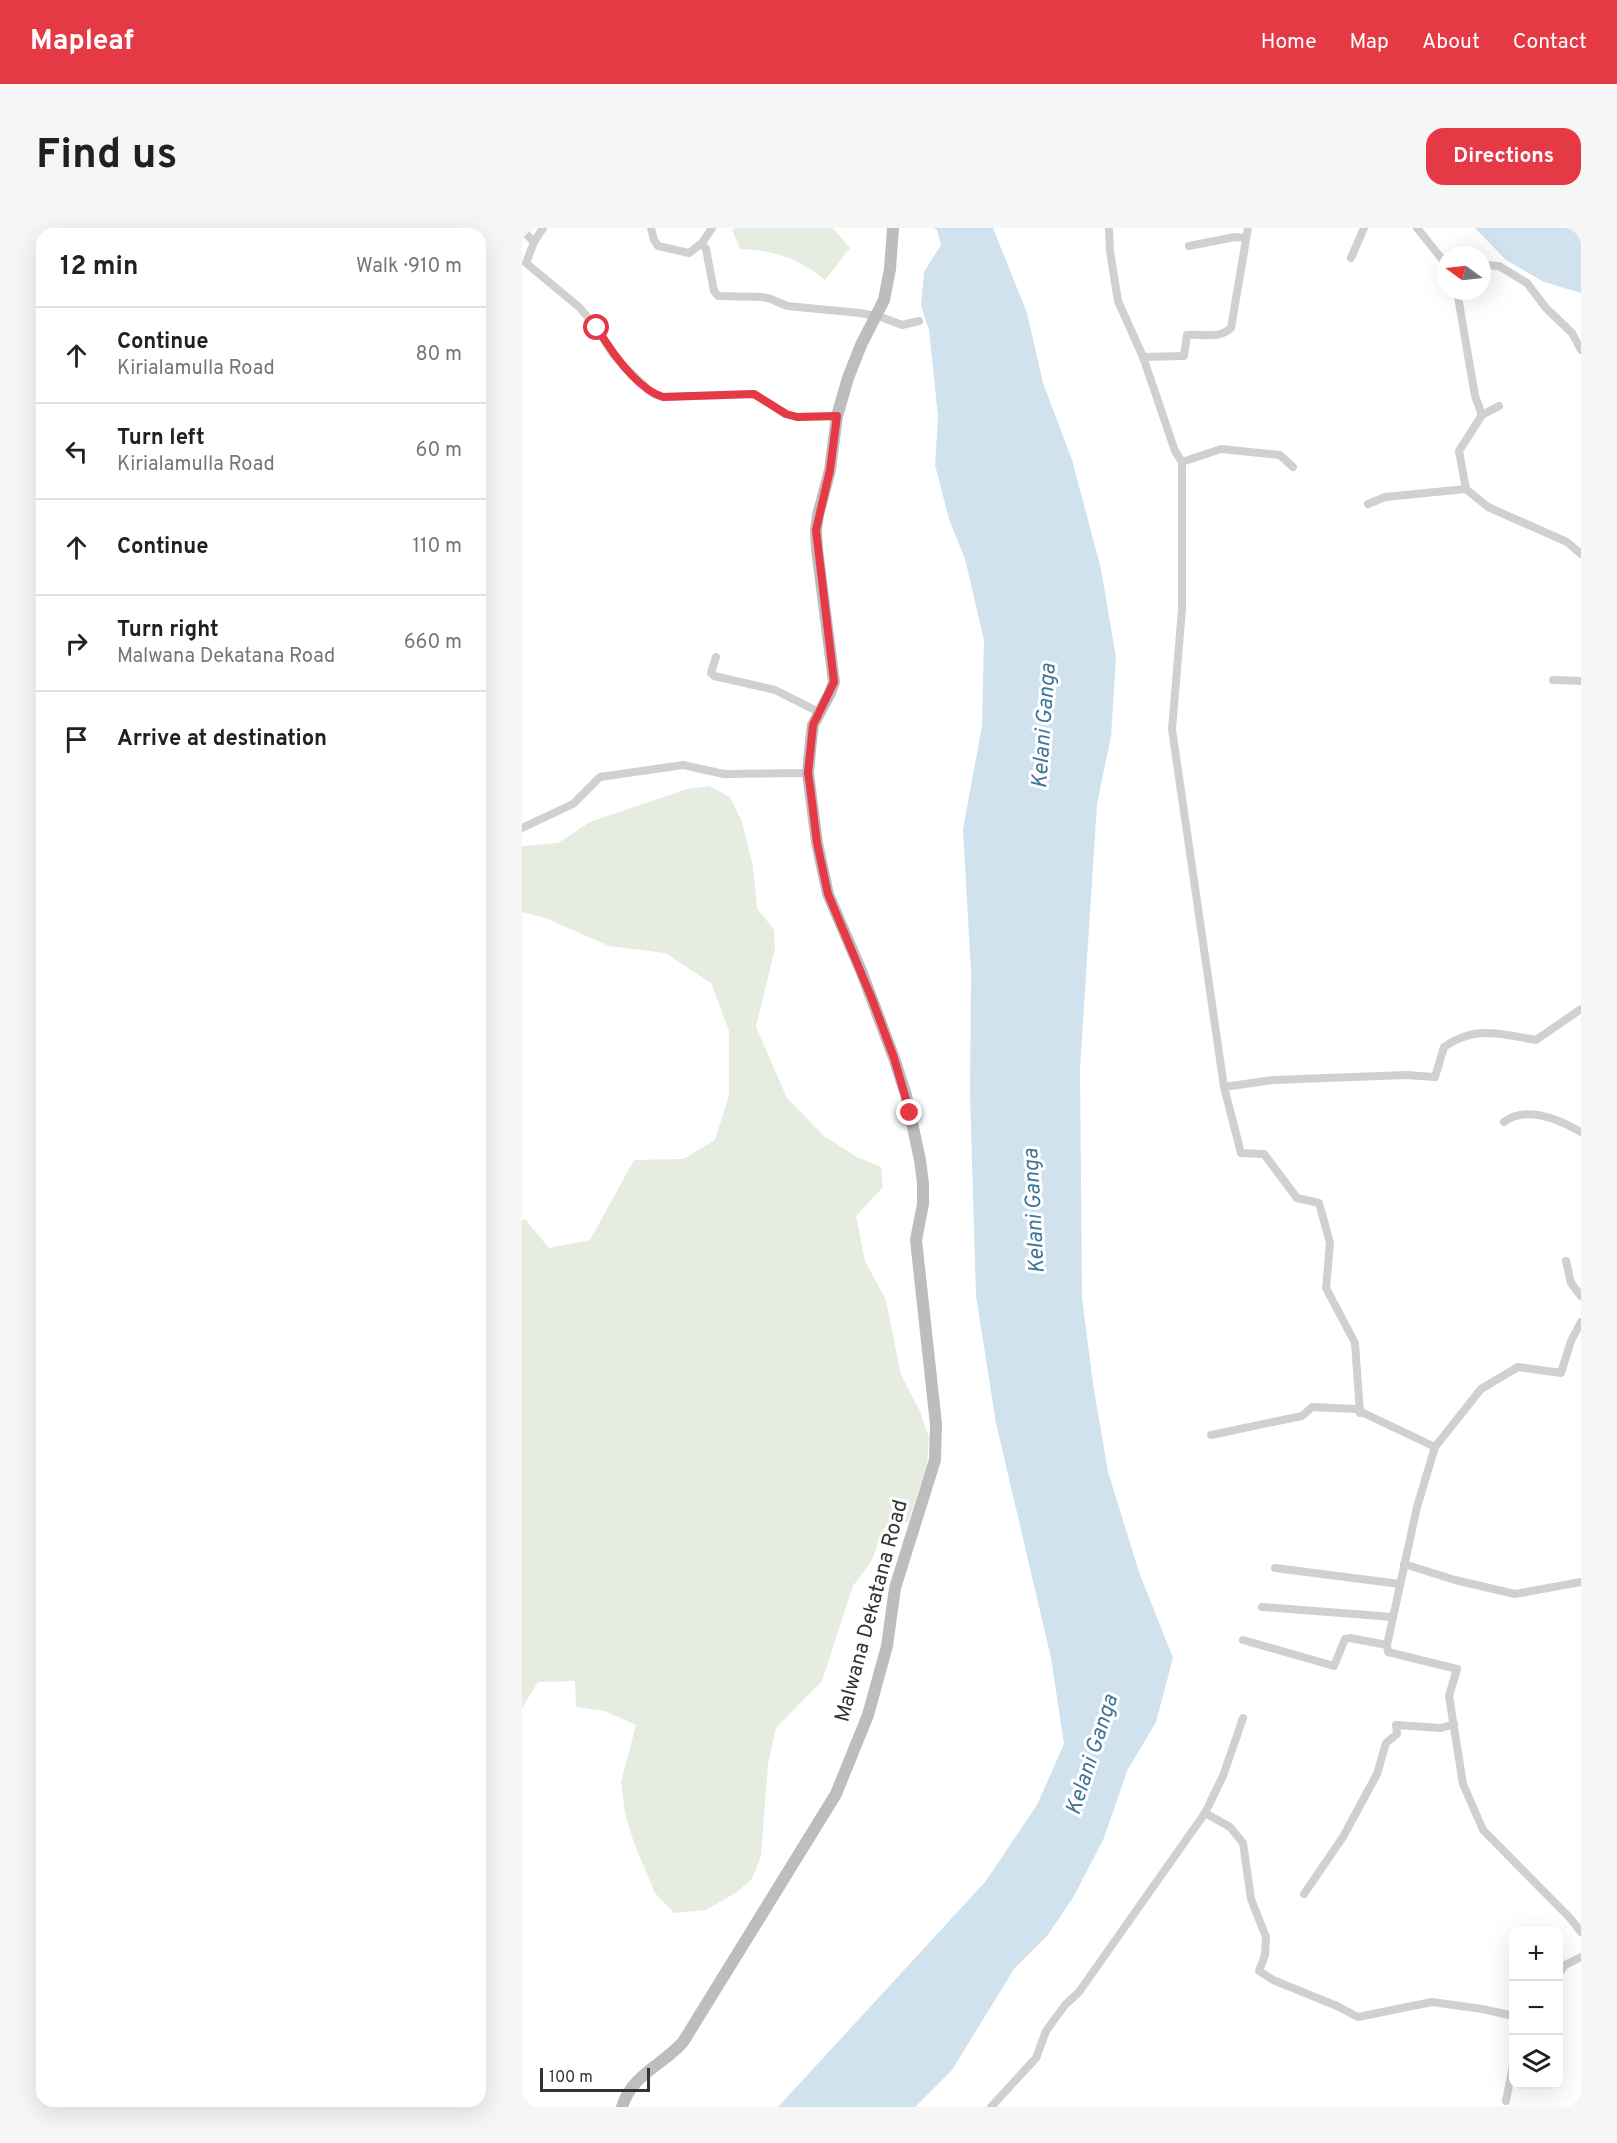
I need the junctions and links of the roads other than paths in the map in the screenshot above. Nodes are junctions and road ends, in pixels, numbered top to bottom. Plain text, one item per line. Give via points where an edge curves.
1 (543, 228) edge
2 (651, 228) edge
3 (712, 228) edge
4 (892, 228) edge
5 (1110, 228) edge
6 (1248, 228) edge
7 (1364, 228) edge
8 (1417, 228) edge
9 (522, 230) edge
10 (1246, 238) junction
11 (534, 242) junction
12 (702, 243) junction
13 (1189, 246) dead end
14 (1437, 253) edge
15 (1351, 258) dead end
16 (523, 265) edge
17 (1491, 266) edge
18 (1459, 300) edge
19 (877, 317) junction
20 (919, 321) dead end
21 (1581, 350) edge
22 (1143, 357) junction
23 (1498, 406) dead end
24 (1482, 415) junction
25 (837, 416) junction
26 (1182, 462) junction
27 (1293, 467) dead end
28 (1466, 489) junction
29 (1368, 504) dead end
30 (1581, 554) edge
31 (716, 657) dead end
32 (1553, 680) dead end
33 (1581, 681) edge
34 (819, 712) junction
35 (808, 773) junction
36 (522, 828) edge
37 (1581, 1009) edge
38 (1224, 1087) junction
39 (1504, 1122) dead end
40 (1581, 1132) edge
41 (1566, 1261) dead end
42 (1581, 1296) edge
43 (1581, 1322) edge
44 (1360, 1413) junction
45 (1211, 1435) dead end
46 (1435, 1447) junction
47 (1404, 1564) junction
48 (1275, 1568) dead end
49 (1581, 1582) edge
50 (1400, 1584) junction
51 (1262, 1607) dead end
52 (1393, 1617) junction
53 (1243, 1640) dead end
54 (1387, 1645) junction
55 (1243, 1718) dead end
56 (1454, 1724) junction
57 (1205, 1813) junction
58 (1304, 1894) dead end
59 (1581, 1932) edge
60 (1581, 1957) edge
61 (1563, 1968) edge
62 (1509, 2015) edge
63 (1509, 2086) edge
64 (1506, 2101) dead end
65 (622, 2107) edge
66 (991, 2107) edge

1 - 11 street
2 - 12 street via 658,246 689,253
3 - 12 street
4 - 19 main road, Malwana Dekatana Road via 887,290
5 - 22 street via 1118,301
6 - 10 street
7 - 15 street
8 - 14 street
9 - 11 street
10 - 13 street
10 - 22 street via 1231,328 1214,336 1187,335 1184,356
11 - 16 street
12 - 19 street via 718,296 762,297 787,306
16 - 25 street via 579,307 614,356 653,394 754,394 797,417
17 - 21 street via 1499,266 1527,283 1572,333
18 - 24 street via 1475,396
19 - 20 street via 902,325
19 - 25 main road, Malwana Dekatana Road via 861,345
22 - 26 street
23 - 24 street
24 - 28 street via 1459,451
25 - 34 main road, Malwana Dekatana Road via 816,530 834,676
26 - 27 street via 1221,449 1280,455
26 - 38 street via 1182,609 1172,729
28 - 29 street via 1385,497
28 - 30 street via 1488,507 1567,542
31 - 34 street via 711,673 714,676 775,690
32 - 33 street
34 - 35 main road, Malwana Dekatana Road via 813,725
35 - 36 street via 724,774 683,765 600,777 573,804
35 - 65 main road, Malwana Dekatana Road via 826,887 894,1058 920,1160 923,1204 916,1240 936,1424 934,1460 897,1579 887,1646 868,1714 836,1794 683,2042 671,2056 637,2080
37 - 38 street via 1536,1040 1483,1032 1457,1038 1444,1047 1435,1077 1274,1080
38 - 44 street via 1241,1153 1264,1154 1297,1198 1319,1203 1330,1243 1326,1288 1355,1344
39 - 40 street via 1536,1114
41 - 42 street via 1571,1283
43 - 46 street via 1561,1373 1518,1367 1481,1389
44 - 45 street via 1354,1409 1312,1407 1302,1416
44 - 46 street
46 - 47 street
47 - 49 street via 1515,1594
47 - 50 street
48 - 50 street
50 - 52 street
51 - 52 street
52 - 54 street
53 - 54 street via 1333,1665 1345,1639
54 - 56 street via 1388,1652 1457,1669 1449,1696
55 - 57 street
56 - 58 street via 1441,1728 1396,1725 1397,1734 1386,1743 1377,1774 1344,1837
56 - 59 street via 1464,1784 1484,1830
57 - 62 street via 1230,1827 1243,1843 1251,1899 1266,1937 1259,1971 1359,2017 1432,2002
57 - 66 street via 1079,1992 1046,2031 1036,2058
60 - 61 street
63 - 64 street

